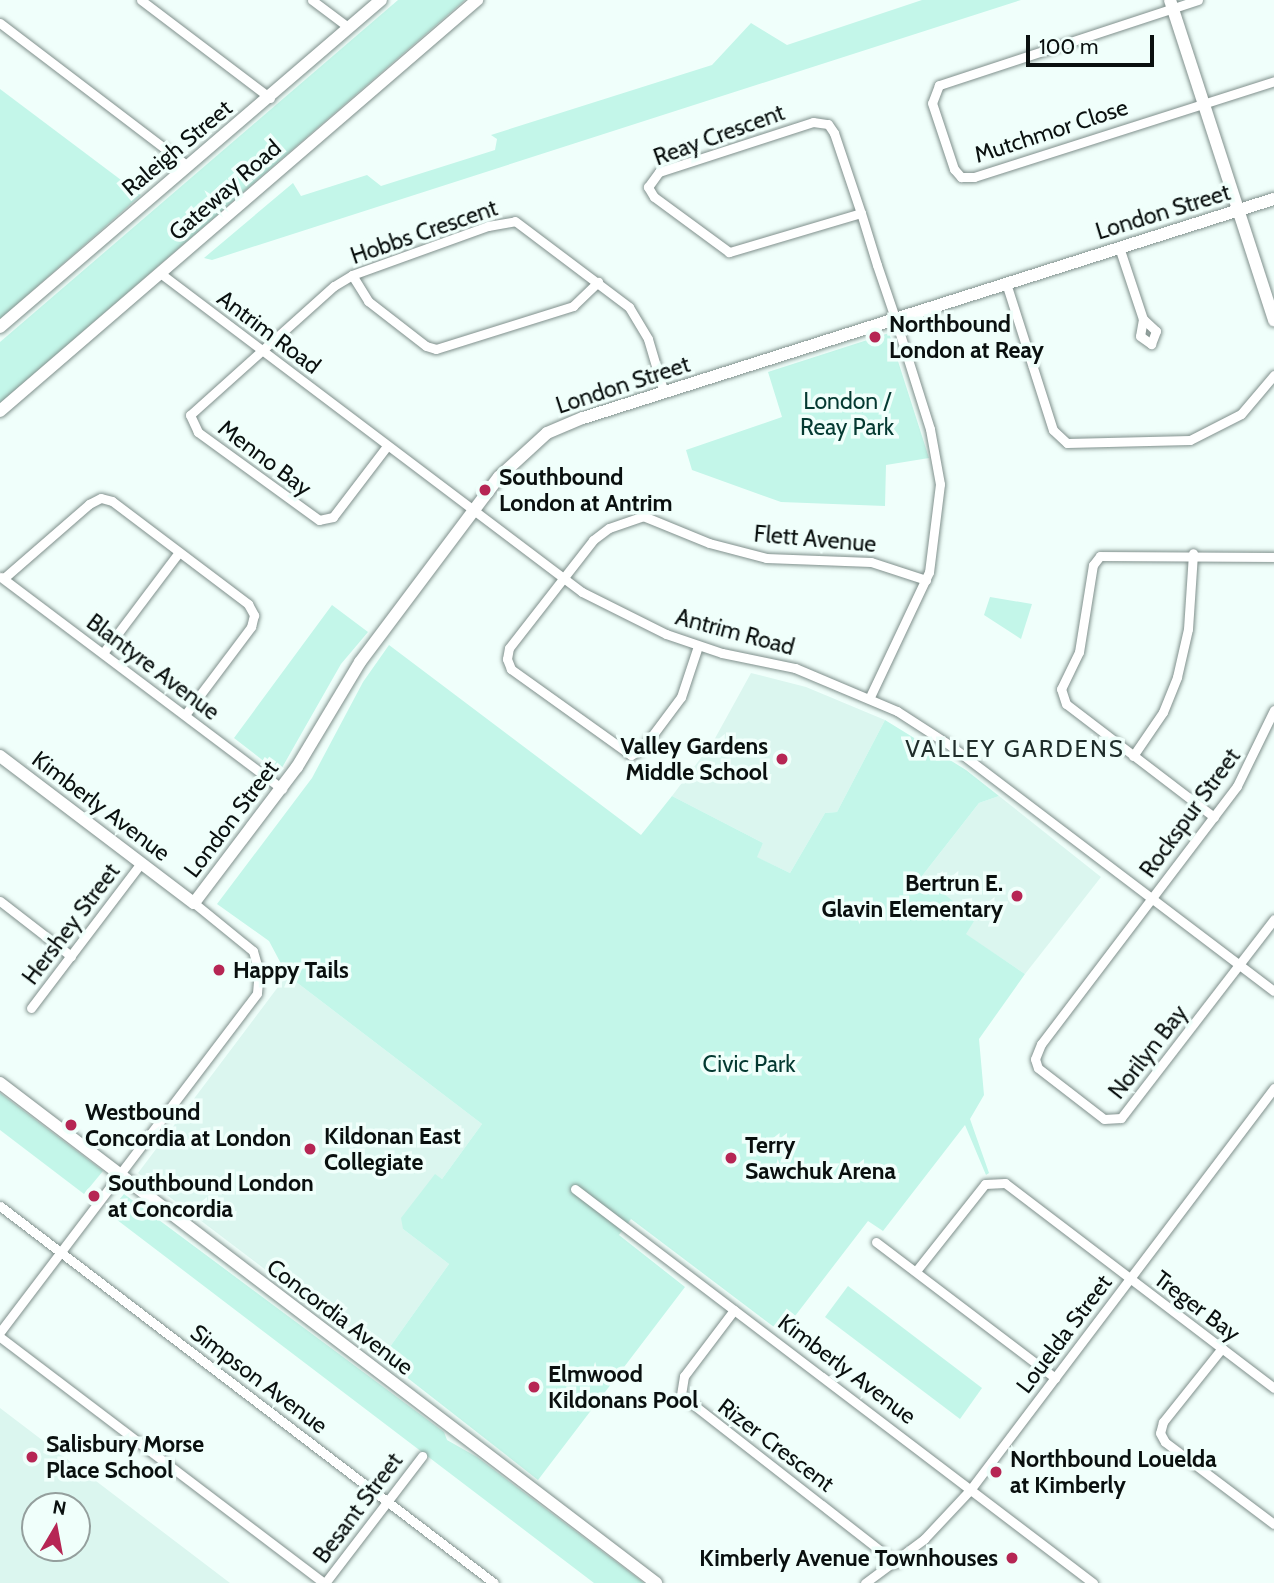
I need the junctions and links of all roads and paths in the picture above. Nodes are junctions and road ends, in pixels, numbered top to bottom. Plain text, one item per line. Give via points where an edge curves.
1 (141, 0) edge
2 (312, 0) edge
3 (380, 0) edge
4 (477, 0) edge
5 (1198, 0) edge
6 (1172, 4) edge
7 (0, 23) edge
8 (348, 27) junction
9 (1274, 80) edge
10 (270, 98) junction
11 (1203, 103) junction
12 (188, 166) junction
13 (1274, 199) edge
14 (1239, 211) junction
15 (861, 213) junction
16 (1119, 247) junction
17 (160, 273) junction
18 (352, 275) junction
19 (598, 282) junction
20 (1006, 283) junction
21 (1273, 315) edge
22 (895, 318) junction
23 (1143, 319) dead end
24 (0, 327) edge
25 (262, 351) junction
26 (1274, 376) edge
27 (664, 393) junction
28 (0, 411) edge
29 (387, 446) junction
30 (475, 513) junction
31 (179, 552) junction
32 (1193, 553) junction
33 (1274, 556) edge
34 (2, 577) edge
35 (563, 578) junction
36 (926, 580) junction
37 (698, 646) junction
38 (103, 653) junction
39 (870, 697) junction
40 (1274, 710) edge
41 (185, 715) junction
42 (1272, 725) edge
43 (0, 756) edge
44 (1133, 756) junction
45 (282, 789) junction
46 (1214, 817) junction
47 (141, 863) junction
48 (1152, 898) junction
49 (0, 901) edge
50 (194, 903) junction
51 (1274, 919) edge
52 (71, 956) junction
53 (1240, 964) junction
54 (1274, 991) edge
55 (32, 1008) dead end
56 (0, 1083) edge
57 (1274, 1088) edge
58 (118, 1174) junction
59 (575, 1189) dead end
60 (0, 1206) edge
61 (876, 1242) dead end
62 (61, 1253) junction
63 (916, 1271) junction
64 (1130, 1279) junction
65 (734, 1310) junction
66 (0, 1334) edge
67 (1222, 1348) junction
68 (1055, 1378) junction
69 (1274, 1388) edge
70 (422, 1456) dead end
71 (970, 1490) junction
72 (387, 1502) junction
73 (1274, 1524) edge
74 (895, 1563) junction
75 (324, 1583) edge
76 (494, 1583) edge
77 (656, 1583) edge
78 (865, 1583) edge
79 (1093, 1583) edge

1 - 10 street
2 - 8 street
3 - 8 street, Raleigh Street
4 - 17 street, Gateway Road
5 - 6 street
6 - 11 street
6 - 11 street, Mutchmor Close via 942,83 933,91 932,103 954,169 961,177 974,177
7 - 12 street
8 - 10 street, Raleigh Street
9 - 11 street
10 - 12 street, Raleigh Street
11 - 14 street
12 - 24 street, Raleigh Street
13 - 14 street, London Street
14 - 16 street, London Street
14 - 21 street
15 - 15 street, Reay Crescent via 729,252 654,197 648,187 659,172 823,121 834,133
15 - 22 street, Reay Crescent
16 - 20 street, London Street
16 - 23 street
17 - 25 street, Antrim Road
17 - 28 street, Gateway Road
18 - 19 street, Hobbs Crescent via 488,226 515,221
18 - 19 street via 368,301 436,349 573,306
18 - 25 street, Hobbs Crescent
19 - 27 street, Hobbs Crescent via 640,322
20 - 22 street, London Street
20 - 26 street via 1053,430 1067,443 1190,440 1241,414
22 - 27 street, London Street
22 - 36 street, Reay Crescent via 933,437 940,475 938,526
25 - 29 street, Antrim Road
25 - 29 street, Menno Bay via 190,415 198,432 323,521 333,517
27 - 30 street, London Street via 547,433 512,463
29 - 30 street, Antrim Road
30 - 35 street, Antrim Road
30 - 45 street, London Street via 360,662
31 - 34 street via 113,501 101,498
31 - 38 street
31 - 41 street via 248,604 254,615 251,627
32 - 33 street
32 - 44 street via 1188,629 1177,677 1163,712
32 - 44 street via 1107,554 1093,565 1084,637 1060,694 1066,704
34 - 38 street, Blantyre Avenue
35 - 36 street, Flett Avenue via 600,533 649,515 738,551 789,561 878,564
35 - 37 street, Antrim Road via 626,617
35 - 37 street, Flett Avenue via 509,648 508,665 625,754 643,748 681,697
36 - 39 street, Reay Crescent
37 - 39 street, Antrim Road via 795,668
38 - 41 street, Blantyre Avenue
39 - 48 street, Antrim Road via 951,746
40 - 42 street, Rockspur Street
41 - 45 street, Blantyre Avenue
42 - 46 street, Rockspur Street
43 - 47 street, Kimberly Avenue
44 - 46 street
45 - 50 street, London Street
46 - 48 street, Rockspur Street
47 - 50 street, Kimberly Avenue
47 - 52 street, Hershey Street
48 - 53 street, Antrim Road
48 - 53 street, Norilyn Bay via 1041,1044 1035,1059 1038,1068 1104,1119 1121,1118
49 - 52 street
50 - 58 street, Kimberly Avenue via 243,941 256,958 257,993
51 - 53 street
52 - 55 street, Hershey Street
53 - 54 street, Antrim Road
56 - 58 street, Concordia Avenue
57 - 64 street, Louelda Street
58 - 62 street
58 - 77 street, Concordia Avenue
59 - 65 street, Kimberly Avenue
60 - 62 street, Simpson Avenue
61 - 63 street
62 - 66 street
62 - 72 street, Simpson Avenue
63 - 64 street, Treger Bay via 985,1184 996,1180
63 - 68 street
64 - 67 street, Treger Bay
64 - 68 street, Louelda Street
65 - 71 street, Kimberly Avenue
65 - 74 street, Rizer Crescent via 684,1376 681,1395
66 - 75 street
67 - 69 street, Treger Bay
67 - 73 street via 1163,1422 1160,1433 1165,1442
68 - 71 street, Louelda Street
70 - 72 street, Besant Street
71 - 74 street, Louelda Street
71 - 79 street, Kimberly Avenue
72 - 75 street, Besant Street
72 - 76 street, Simpson Avenue
74 - 78 street, Louelda Street

